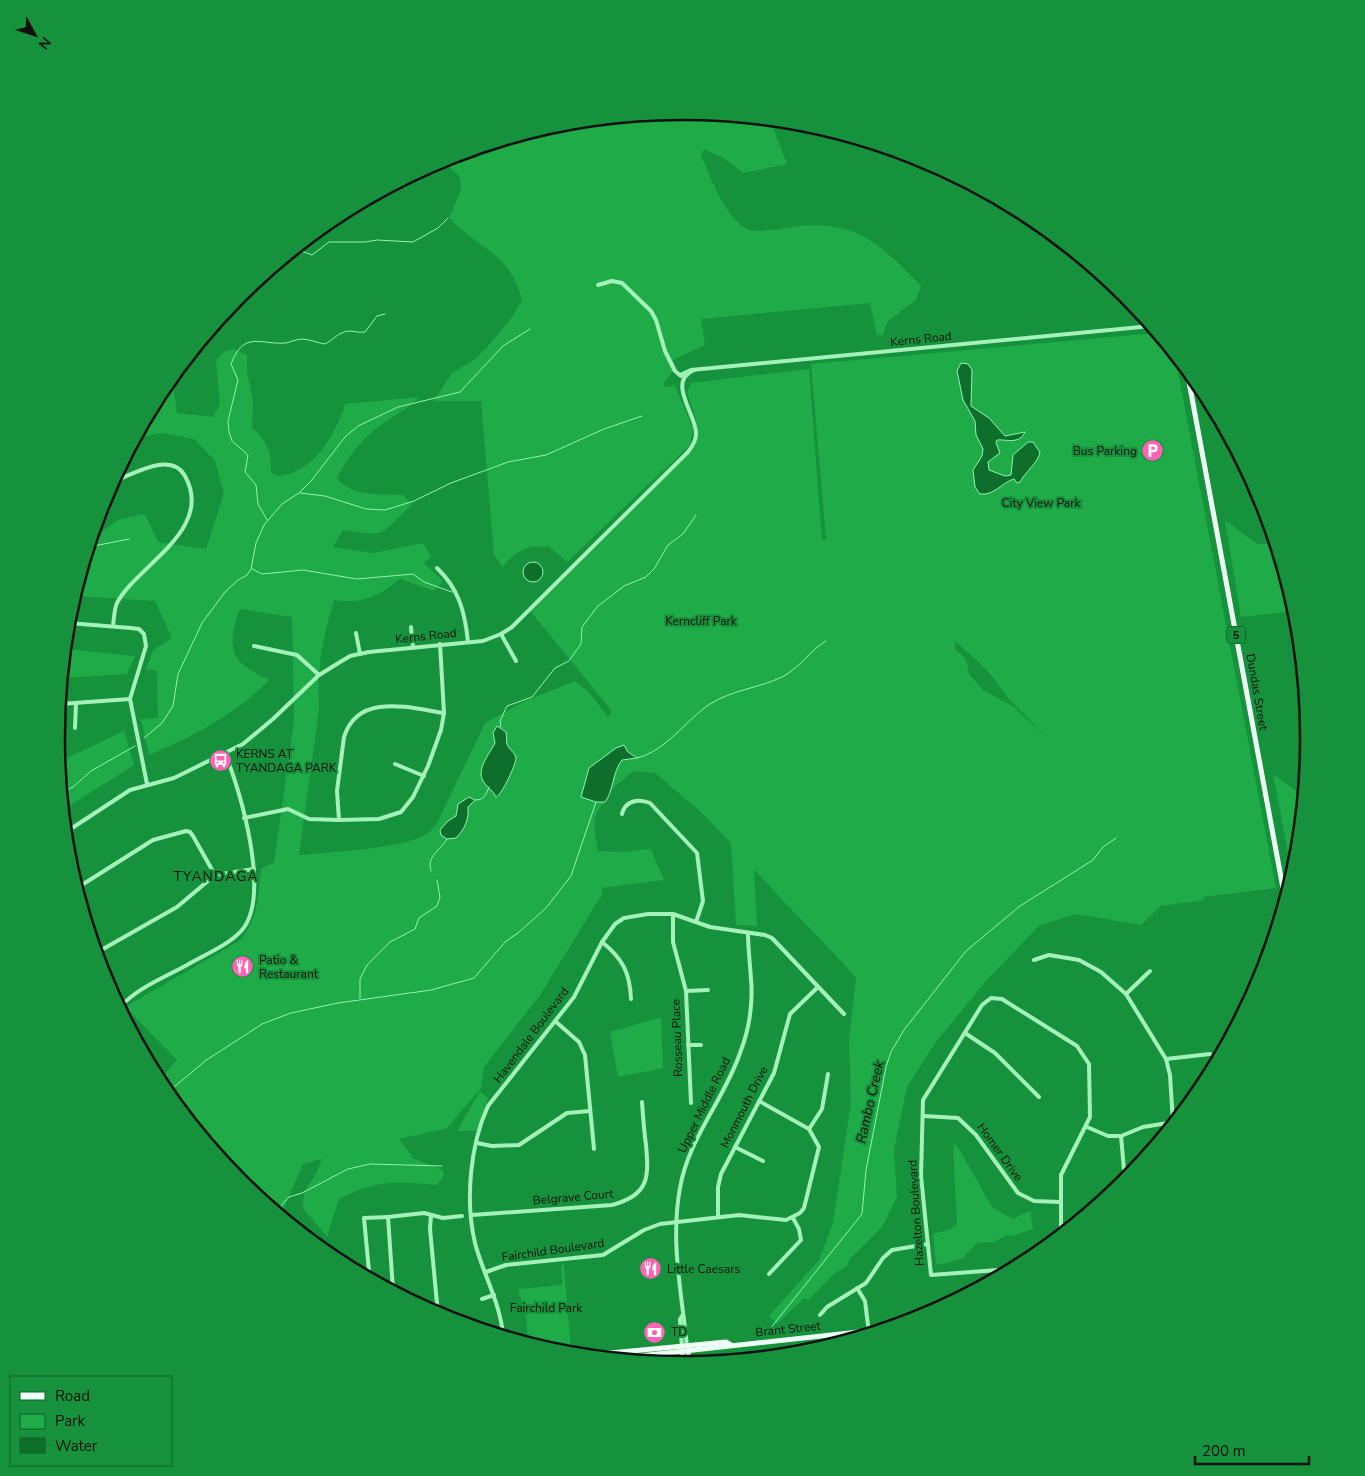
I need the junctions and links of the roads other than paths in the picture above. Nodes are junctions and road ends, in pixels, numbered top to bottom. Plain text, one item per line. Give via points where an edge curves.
1 (598, 285) dead end
2 (1143, 327) edge
3 (682, 376) junction
4 (1190, 387) edge
5 (123, 478) edge
6 (437, 568) dead end
7 (76, 624) edge
8 (113, 626) junction
9 (411, 627) dead end
10 (356, 633) dead end
11 (501, 634) junction
12 (468, 642) junction
13 (440, 644) junction
14 (254, 646) dead end
15 (413, 648) junction
16 (360, 654) junction
17 (516, 662) dead end
18 (319, 675) junction
19 (130, 699) junction
20 (76, 703) junction
21 (66, 704) edge
22 (444, 714) junction
23 (75, 728) dead end
24 (225, 754) junction
25 (395, 764) dead end
26 (424, 776) junction
27 (147, 784) junction
28 (622, 814) dead end
29 (244, 818) junction
30 (339, 820) junction
31 (72, 828) edge
32 (254, 869) junction
33 (215, 876) junction
34 (83, 884) edge
35 (1282, 884) edge
36 (673, 914) junction
37 (696, 922) junction
38 (748, 933) junction
39 (602, 942) junction
40 (103, 949) edge
41 (1034, 960) dead end
42 (1150, 971) dead end
43 (818, 987) junction
44 (708, 990) dead end
45 (686, 991) junction
46 (1126, 994) junction
47 (630, 999) dead end
48 (125, 1003) edge
49 (844, 1014) dead end
50 (555, 1022) junction
51 (965, 1033) junction
52 (688, 1045) junction
53 (701, 1045) dead end
54 (1210, 1054) dead end
55 (1166, 1059) junction
56 (828, 1074) dead end
57 (1039, 1097) dead end
58 (759, 1101) junction
59 (642, 1102) dead end
60 (691, 1103) dead end
61 (590, 1111) junction
62 (1172, 1113) edge
63 (924, 1116) junction
64 (1164, 1123) edge
65 (1087, 1127) junction
66 (809, 1129) junction
67 (1121, 1136) junction
68 (477, 1143) junction
69 (735, 1147) junction
70 (594, 1149) dead end
71 (763, 1161) dead end
72 (1124, 1170) edge
73 (1060, 1202) junction
74 (430, 1215) junction
75 (472, 1215) junction
76 (462, 1216) dead end
77 (388, 1217) junction
78 (718, 1217) junction
79 (793, 1218) junction
80 (675, 1222) junction
81 (1061, 1226) edge
82 (928, 1244) junction
83 (370, 1270) edge
84 (995, 1270) edge
85 (486, 1272) junction
86 (768, 1274) dead end
87 (392, 1283) edge
88 (857, 1288) junction
89 (494, 1295) junction
90 (482, 1299) dead end
91 (437, 1304) edge
92 (820, 1315) dead end
93 (867, 1327) edge
94 (501, 1328) edge
95 (839, 1335) edge
96 (685, 1349) junction
97 (628, 1353) edge
98 (657, 1355) edge
99 (684, 1356) edge
100 (687, 1356) edge

1 - 3 street via 612,281 622,283 651,311 665,351 675,371
2 - 3 street, Kerns Road via 694,370 684,372
3 - 11 street, Kerns Road via 684,396 696,429 688,452 532,608
4 - 35 main road, Dundas Street / 5
5 - 8 street via 170,464 182,471 187,479 190,512 177,537 124,593 116,605
6 - 12 street via 448,578 460,600 466,618
7 - 8 street
8 - 19 street via 139,629 146,638
9 - 15 street
10 - 16 street
11 - 12 street, Kerns Road via 483,641
11 - 17 street
12 - 13 street, Kerns Road
13 - 15 street, Kerns Road
13 - 22 street
14 - 18 street via 297,655
15 - 16 street, Kerns Road
16 - 18 street, Kerns Road via 334,664
18 - 24 street, Kerns Road via 256,734
19 - 20 street
19 - 27 street
20 - 21 street
20 - 23 street
22 - 26 street
22 - 30 street via 388,705 376,706 359,714 344,737 337,791
24 - 27 street, Kerns Road via 174,778
24 - 29 street
25 - 26 street
26 - 30 street via 414,797 401,812 379,819
27 - 31 street, Kerns Road via 120,795
28 - 37 street via 629,803 645,800 697,853 703,901
29 - 30 street via 288,810 309,819
29 - 32 street
32 - 33 street
32 - 48 street via 250,913 242,930
33 - 34 street via 193,836 186,831 153,840
33 - 40 street via 177,907
36 - 37 street, Havendale Boulevard
36 - 39 street, Havendale Boulevard via 624,918 615,924
36 - 45 street, Rosseau Place via 673,942
37 - 38 street, Havendale Boulevard via 719,930
38 - 43 street, Havendale Boulevard via 772,938
38 - 80 street, Upper Middle Road via 752,992 744,1041 729,1079 688,1158
39 - 47 street via 623,963 629,978
39 - 50 street, Havendale Boulevard via 574,997
41 - 46 street via 1049,955 1079,960 1101,972
42 - 46 street
43 - 49 street, Havendale Boulevard
43 - 58 street, Monmouth Drive via 790,1014 774,1072
44 - 45 street
45 - 52 street, Rosseau Place
46 - 55 street
50 - 61 street via 574,1036 583,1049
50 - 68 street, Havendale Boulevard via 488,1106
51 - 57 street via 991,1050
51 - 63 street, Hazelton Boulevard via 925,1095
51 - 65 street, Hazelton Boulevard via 985,1002 995,998 1002,999 1077,1046 1089,1064 1091,1107
52 - 53 street
52 - 60 street, Rosseau Place
54 - 55 street
55 - 62 street
56 - 66 street via 822,1109
58 - 66 street
58 - 69 street, Monmouth Drive
59 - 75 street, Belgrave Court via 648,1170 643,1187 629,1199 612,1205
61 - 68 street via 567,1113 519,1145 503,1147
61 - 70 street
63 - 73 street, Homer Drive via 958,1118 976,1134 1018,1193 1034,1201
63 - 82 street, Hazelton Boulevard via 921,1176
64 - 67 street via 1143,1127
65 - 67 street via 1108,1136
65 - 73 street, Hazelton Boulevard via 1064,1167
66 - 79 street via 819,1147 818,1157 804,1208
67 - 72 street
68 - 75 street, Havendale Boulevard via 470,1196
69 - 71 street
69 - 78 street, Monmouth Drive via 718,1187
73 - 81 street, Hazelton Boulevard
74 - 76 street via 443,1218
74 - 77 street
74 - 91 street
75 - 85 street, Havendale Boulevard via 476,1243
77 - 83 street via 364,1218
77 - 87 street
78 - 79 street, Fairchild Boulevard
78 - 80 street, Fairchild Boulevard
79 - 86 street via 801,1240
80 - 85 street, Fairchild Boulevard via 644,1230 603,1256 506,1265
80 - 96 street, Upper Middle Road
82 - 84 street, Hazelton Boulevard via 930,1273 935,1276
82 - 88 street via 892,1250 866,1283
85 - 89 street, Havendale Boulevard
88 - 92 street
88 - 93 street via 865,1301
89 - 90 street
89 - 94 street, Havendale Boulevard
95 - 96 main road, Brant Street via 731,1345 726,1342
96 - 97 main road, Brant Street
96 - 98 main road, Brant Street
96 - 99 main road, Upper Middle Road
96 - 100 main road, Upper Middle Road

